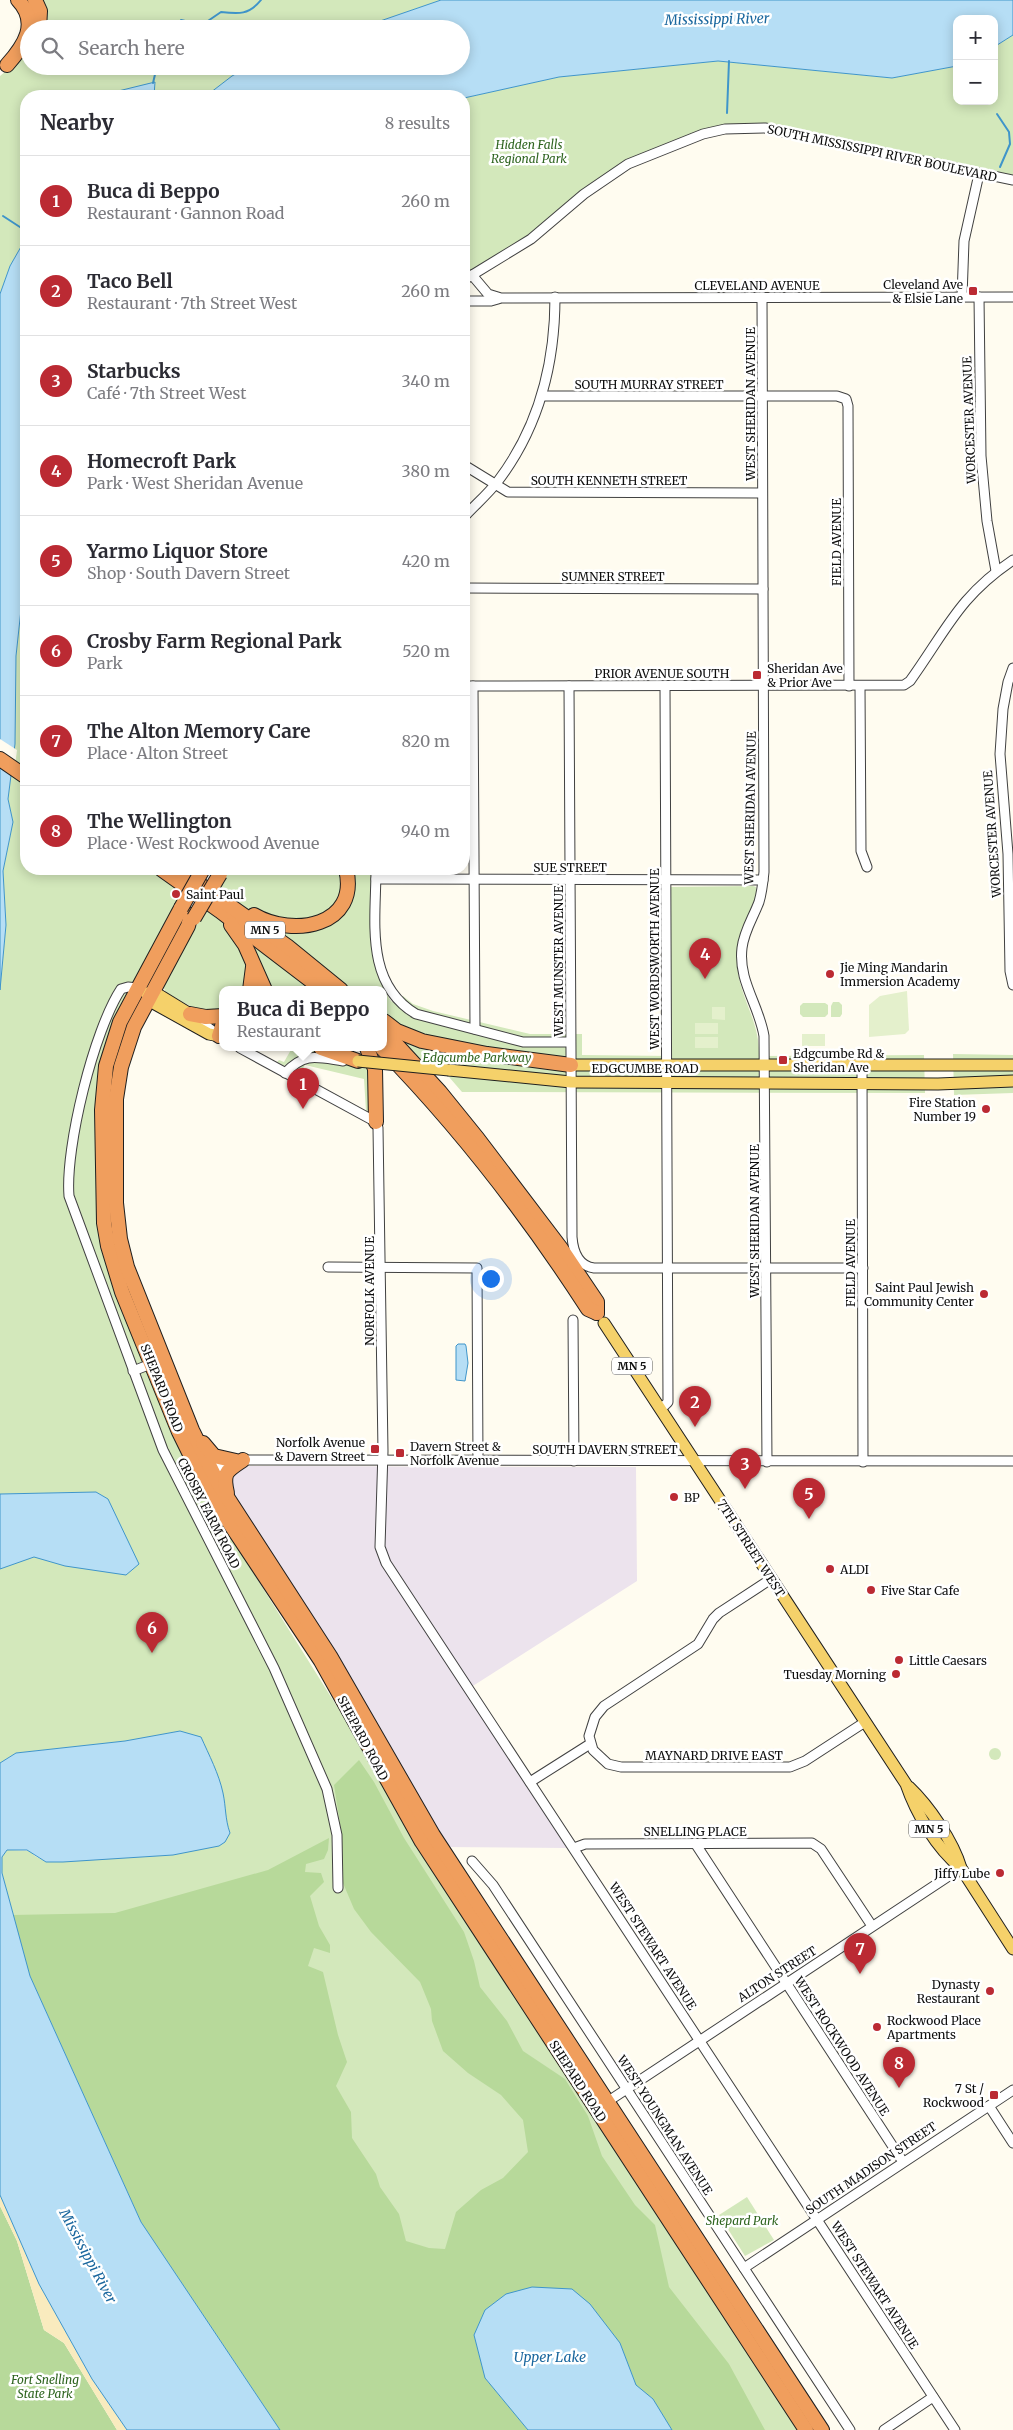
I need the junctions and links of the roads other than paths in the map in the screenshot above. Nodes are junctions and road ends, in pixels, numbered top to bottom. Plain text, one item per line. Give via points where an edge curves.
1 (18, 0) edge
2 (35, 0) edge
3 (28, 20) edge
4 (40, 20) edge
5 (20, 50) edge
6 (20, 57) edge
7 (3, 67) edge
8 (979, 174) junction
9 (1013, 180) edge
10 (472, 275) joint
11 (555, 297) junction
12 (762, 297) junction
13 (962, 297) junction
14 (979, 297) junction
15 (1013, 297) edge
16 (502, 298) junction
17 (470, 301) edge
18 (542, 396) junction
19 (762, 396) junction
20 (846, 399) joint
21 (470, 469) edge
22 (495, 484) junction
23 (762, 493) junction
24 (470, 511) edge
25 (1013, 560) edge
26 (996, 571) junction
27 (470, 588) edge
28 (763, 589) junction
29 (1013, 668) edge
30 (763, 685) junction
31 (470, 686) edge
32 (569, 686) junction
33 (665, 686) junction
34 (849, 686) junction
35 (860, 686) junction
36 (470, 741) edge
37 (0, 748) edge
38 (0, 759) edge
39 (20, 762) edge
40 (20, 773) edge
41 (867, 866) dead end
42 (182, 875) edge
43 (212, 875) edge
44 (347, 875) edge
45 (376, 875) edge
46 (666, 879) junction
47 (376, 880) junction
48 (475, 880) junction
49 (570, 880) junction
50 (763, 880) junction
51 (218, 896) junction
52 (220, 911) junction
53 (1012, 915) edge
54 (188, 917) junction
55 (252, 959) junction
56 (1013, 985) edge
57 (251, 986) edge
58 (264, 986) edge
59 (318, 986) edge
60 (336, 986) edge
61 (138, 988) junction
62 (150, 995) junction
63 (190, 1014) junction
64 (219, 1016) edge
65 (387, 1024) edge
66 (475, 1029) junction
67 (219, 1030) edge
68 (219, 1032) edge
69 (387, 1034) edge
70 (570, 1042) junction
71 (245, 1051) edge
72 (330, 1051) edge
73 (368, 1051) edge
74 (385, 1051) edge
75 (358, 1061) junction
76 (570, 1065) junction
77 (765, 1065) junction
78 (862, 1065) junction
79 (1013, 1065) edge
80 (667, 1066) junction
81 (285, 1073) junction
82 (1013, 1080) edge
83 (571, 1082) junction
84 (667, 1082) junction
85 (765, 1083) junction
86 (862, 1083) junction
87 (376, 1122) junction
88 (328, 1267) dead end
89 (381, 1267) junction
90 (668, 1268) junction
91 (767, 1268) junction
92 (863, 1268) junction
93 (601, 1318) junction
94 (573, 1320) dead end
95 (158, 1361) junction
96 (133, 1371) junction
97 (661, 1409) junction
98 (192, 1430) junction
99 (239, 1460) junction
100 (382, 1460) junction
101 (478, 1460) junction
102 (574, 1461) junction
103 (1013, 1461) edge
104 (694, 1462) junction
105 (767, 1462) junction
106 (863, 1462) junction
107 (206, 1474) junction
108 (228, 1498) junction
109 (771, 1579) junction
110 (865, 1722) junction
111 (590, 1744) junction
112 (530, 1782) junction
113 (695, 1843) junction
114 (574, 1848) junction
115 (472, 1861) dead end
116 (961, 1868) junction
117 (338, 1888) dead end
118 (872, 1926) junction
119 (1013, 1948) edge
120 (786, 1982) junction
121 (699, 2040) junction
122 (578, 2081) junction
123 (626, 2088) junction
124 (1013, 2090) edge
125 (607, 2102) junction
126 (990, 2106) junction
127 (1013, 2143) edge
128 (622, 2148) junction
129 (903, 2162) junction
130 (817, 2219) junction
131 (744, 2268) junction
132 (933, 2397) junction
133 (806, 2430) edge
134 (822, 2430) edge
135 (850, 2430) edge
136 (884, 2430) edge
137 (955, 2430) edge

1 - 3 highway
2 - 4 highway
5 - 7 highway
6 - 7 highway
8 - 9 street, SOUTH MISSISSIPPI RIVER BOULEVARD
8 - 10 street, SOUTH MISSISSIPPI RIVER BOULEVARD via 765,128 725,129 666,148 614,172 531,239
8 - 13 street via 964,241
10 - 16 street via 488,294
11 - 12 street, CLEVELAND AVENUE
11 - 16 street, CLEVELAND AVENUE
11 - 18 street via 554,341
12 - 13 street, CLEVELAND AVENUE
12 - 19 street, WEST SHERIDAN AVENUE
13 - 14 street, CLEVELAND AVENUE
14 - 15 street, CLEVELAND AVENUE
14 - 26 street, WORCESTER AVENUE via 981,456
16 - 17 street, CLEVELAND AVENUE
18 - 19 street, SOUTH MURRAY STREET
18 - 22 street via 522,444
19 - 20 street, SOUTH MURRAY STREET via 837,396
19 - 23 street, WEST SHERIDAN AVENUE
20 - 34 street, FIELD AVENUE
21 - 22 street, SOUTH KENNETH STREET
22 - 23 street, SOUTH KENNETH STREET via 508,492
22 - 24 street
23 - 28 street, WEST SHERIDAN AVENUE
25 - 26 street
26 - 35 street, PRIOR AVENUE SOUTH via 952,615 907,683
27 - 28 street, SUMNER STREET
28 - 30 street, WEST SHERIDAN AVENUE
29 - 53 street, WORCESTER AVENUE via 1008,682 1000,754
30 - 33 street, PRIOR AVENUE SOUTH
30 - 34 street, PRIOR AVENUE SOUTH
30 - 50 street, WEST SHERIDAN AVENUE
31 - 32 street, PRIOR AVENUE SOUTH
32 - 33 street, PRIOR AVENUE SOUTH
32 - 49 street, WEST MUNSTER AVENUE
33 - 46 street, WEST WORDSWORTH AVENUE
34 - 35 street, PRIOR AVENUE SOUTH
35 - 41 street via 861,851
36 - 48 street
37 - 39 highway
38 - 40 highway
42 - 51 highway, MN 5
42 - 52 highway, MN 5
43 - 54 highway, bridge
44 - 51 highway via 348,890 343,903 328,918 309,926 267,921
45 - 47 street
46 - 49 street, SUE STREET
46 - 50 street, SUE STREET
46 - 80 street, WEST WORDSWORTH AVENUE
47 - 48 street, SUE STREET
47 - 66 street via 376,950 383,980 402,1006 416,1014
48 - 49 street, SUE STREET
48 - 66 street
49 - 70 street, WEST MUNSTER AVENUE
50 - 77 street, WEST SHERIDAN AVENUE via 759,900 744,937 741,960 745,984 762,1025
51 - 60 highway, MN 5
52 - 55 highway
52 - 59 highway, MN 5
53 - 56 street, WORCESTER AVENUE via 1010,971
54 - 61 highway
54 - 62 highway
55 - 57 highway
55 - 58 highway
61 - 62 main road
61 - 95 highway, SHEPARD ROAD via 112,1044 103,1086 104,1223 114,1269
61 - 96 street, CROSBY FARM ROAD via 121,988 95,1050 81,1102 68,1185 72,1206
62 - 63 main road via 159,996
62 - 68 main road via 155,1004 209,1034
62 - 95 highway, SHEPARD ROAD via 130,1036 118,1082 115,1113 116,1211 127,1267
63 - 64 highway
63 - 67 street
65 - 76 highway via 422,1041
66 - 70 street via 529,1043
69 - 93 highway, MN 5 via 440,1092 535,1214 597,1302
70 - 76 street, WEST MUNSTER AVENUE
71 - 81 street
72 - 75 highway
73 - 87 highway via 375,1069
74 - 93 highway, MN 5 via 490,1172 542,1240 588,1309
75 - 81 street, EDGCUMBE ROAD via 308,1057
75 - 83 main road, EDGCUMBE ROAD, bridge
76 - 80 main road, EDGCUMBE ROAD
76 - 83 street, WEST MUNSTER AVENUE
77 - 78 main road, EDGCUMBE ROAD
77 - 80 main road, EDGCUMBE ROAD
77 - 85 street, WEST SHERIDAN AVENUE
78 - 79 main road, EDGCUMBE ROAD
78 - 86 street, FIELD AVENUE
80 - 84 street, WEST WORDSWORTH AVENUE
81 - 87 street
82 - 86 main road, EDGCUMBE ROAD
83 - 84 main road, EDGCUMBE ROAD
83 - 90 street, WEST MUNSTER AVENUE via 572,1237 577,1256 589,1267
84 - 85 main road, EDGCUMBE ROAD
84 - 90 street, WEST WORDSWORTH AVENUE
85 - 86 main road, EDGCUMBE ROAD
85 - 91 street, WEST SHERIDAN AVENUE
86 - 92 street, FIELD AVENUE
87 - 89 street, NORFOLK AVENUE via 380,1136
88 - 89 street
89 - 100 street, NORFOLK AVENUE
89 - 101 street via 477,1268
90 - 91 street
90 - 97 street, WEST WORDSWORTH AVENUE via 668,1402
91 - 92 street
91 - 105 street, WEST SHERIDAN AVENUE
92 - 106 street, FIELD AVENUE
93 - 97 main road, 7TH STREET WEST / MN 5
94 - 102 street
95 - 96 street
95 - 98 highway, SHEPARD ROAD
95 - 107 highway, SHEPARD ROAD via 179,1432
96 - 117 street, CROSBY FARM ROAD via 180,1488 274,1668 328,1789 337,1835
97 - 104 main road, 7TH STREET WEST / MN 5
98 - 99 highway via 214,1456
98 - 107 highway, SHEPARD ROAD
99 - 100 street, SOUTH DAVERN STREET
99 - 107 street, SOUTH DAVERN STREET
99 - 108 highway via 225,1476
100 - 101 street, SOUTH DAVERN STREET
100 - 112 street, WEST STEWART AVENUE via 382,1554
101 - 102 street, SOUTH DAVERN STREET
102 - 104 street, SOUTH DAVERN STREET
103 - 106 street, SOUTH DAVERN STREET
104 - 105 street, SOUTH DAVERN STREET
104 - 109 main road, 7TH STREET WEST / MN 5
105 - 106 street, SOUTH DAVERN STREET
107 - 108 highway, SHEPARD ROAD
107 - 122 highway, SHEPARD ROAD via 321,1661 422,1842
108 - 125 highway, SHEPARD ROAD via 330,1656 432,1835
109 - 110 main road, 7TH STREET WEST / MN 5
109 - 111 street via 720,1613 709,1624 698,1644 599,1711 589,1730
110 - 111 street, MAYNARD DRIVE EAST via 805,1761 781,1768 621,1767 602,1760
110 - 116 main road, 7TH STREET WEST / MN 5 via 906,1784 919,1813 950,1859
111 - 112 street
112 - 114 street, WEST STEWART AVENUE
113 - 114 street, SNELLING PLACE via 585,1844
113 - 118 street, SNELLING PLACE via 817,1845
113 - 120 street, WEST ROCKWOOD AVENUE
114 - 121 street, WEST STEWART AVENUE
115 - 123 street, WEST YOUNGMAN AVENUE via 492,1885
116 - 118 street, ALTON STREET
116 - 119 main road, 7TH STREET WEST / MN 5
118 - 120 street, ALTON STREET
120 - 121 street, ALTON STREET
120 - 129 street, WEST ROCKWOOD AVENUE
121 - 123 street, ALTON STREET
121 - 130 street, WEST STEWART AVENUE
122 - 125 highway via 595,2099
122 - 128 highway, SHEPARD ROAD
123 - 125 street, ALTON STREET
123 - 131 street, WEST YOUNGMAN AVENUE
124 - 126 street, SOUTH MADISON STREET
125 - 128 highway via 602,2113
125 - 134 highway, SHEPARD ROAD
126 - 127 street
126 - 129 street, SOUTH MADISON STREET
128 - 133 highway, SHEPARD ROAD
129 - 130 street, SOUTH MADISON STREET
130 - 131 street, SOUTH MADISON STREET
130 - 132 street, WEST STEWART AVENUE
131 - 135 street, WEST YOUNGMAN AVENUE
132 - 136 street
132 - 137 street, WEST STEWART AVENUE

